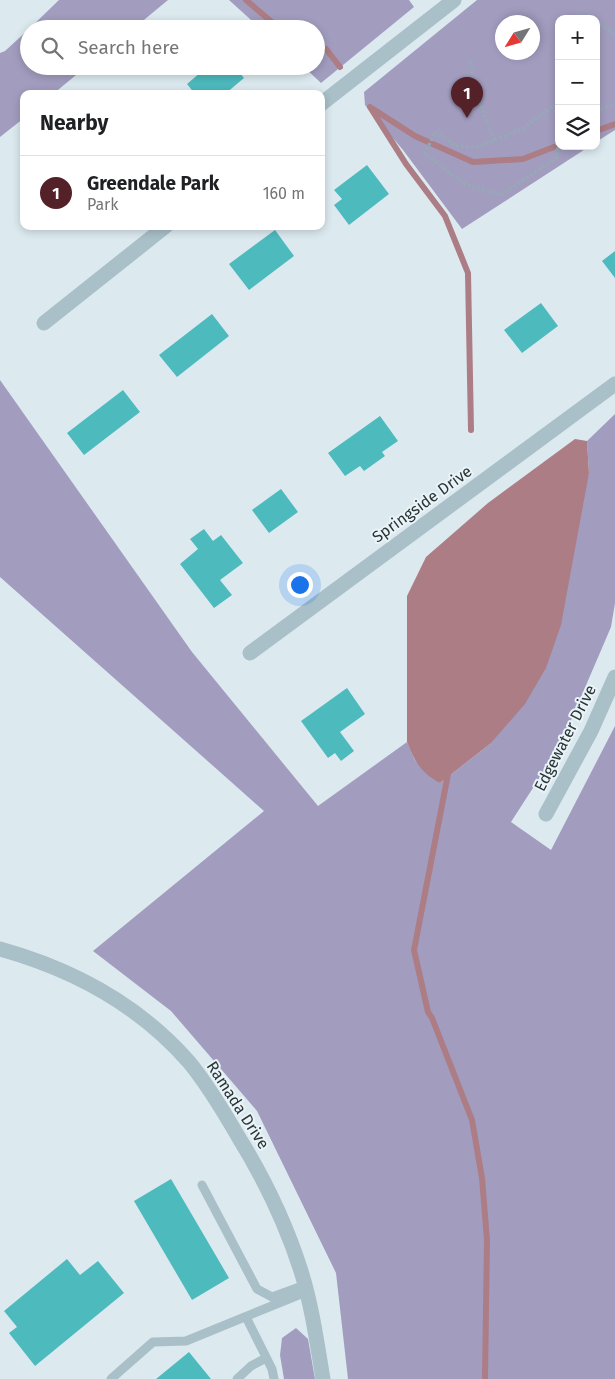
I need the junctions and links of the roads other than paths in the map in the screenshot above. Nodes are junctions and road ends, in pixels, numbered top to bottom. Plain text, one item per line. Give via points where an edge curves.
1 (454, 0) edge
2 (325, 101) edge
3 (161, 230) edge
4 (44, 323) dead end
5 (615, 384) edge
6 (250, 653) dead end
7 (615, 677) edge
8 (546, 814) dead end
9 (0, 949) edge
10 (202, 1185) dead end
11 (306, 1288) junction
12 (246, 1317) junction
13 (266, 1358) junction
14 (111, 1379) edge
15 (237, 1379) edge
16 (274, 1379) edge
17 (323, 1379) edge

1 - 2 street
3 - 4 street
5 - 6 street, Springside Drive
7 - 8 street, Edgewater Drive via 592,731
9 - 11 street, Ramada Drive via 70,974 104,992 136,1012 190,1064 218,1102 257,1167 281,1218
10 - 11 lane via 257,1289 272,1297
11 - 12 lane
11 - 17 street, Ramada Drive
12 - 13 lane
12 - 14 lane via 186,1341 153,1342
13 - 15 lane
13 - 16 lane

